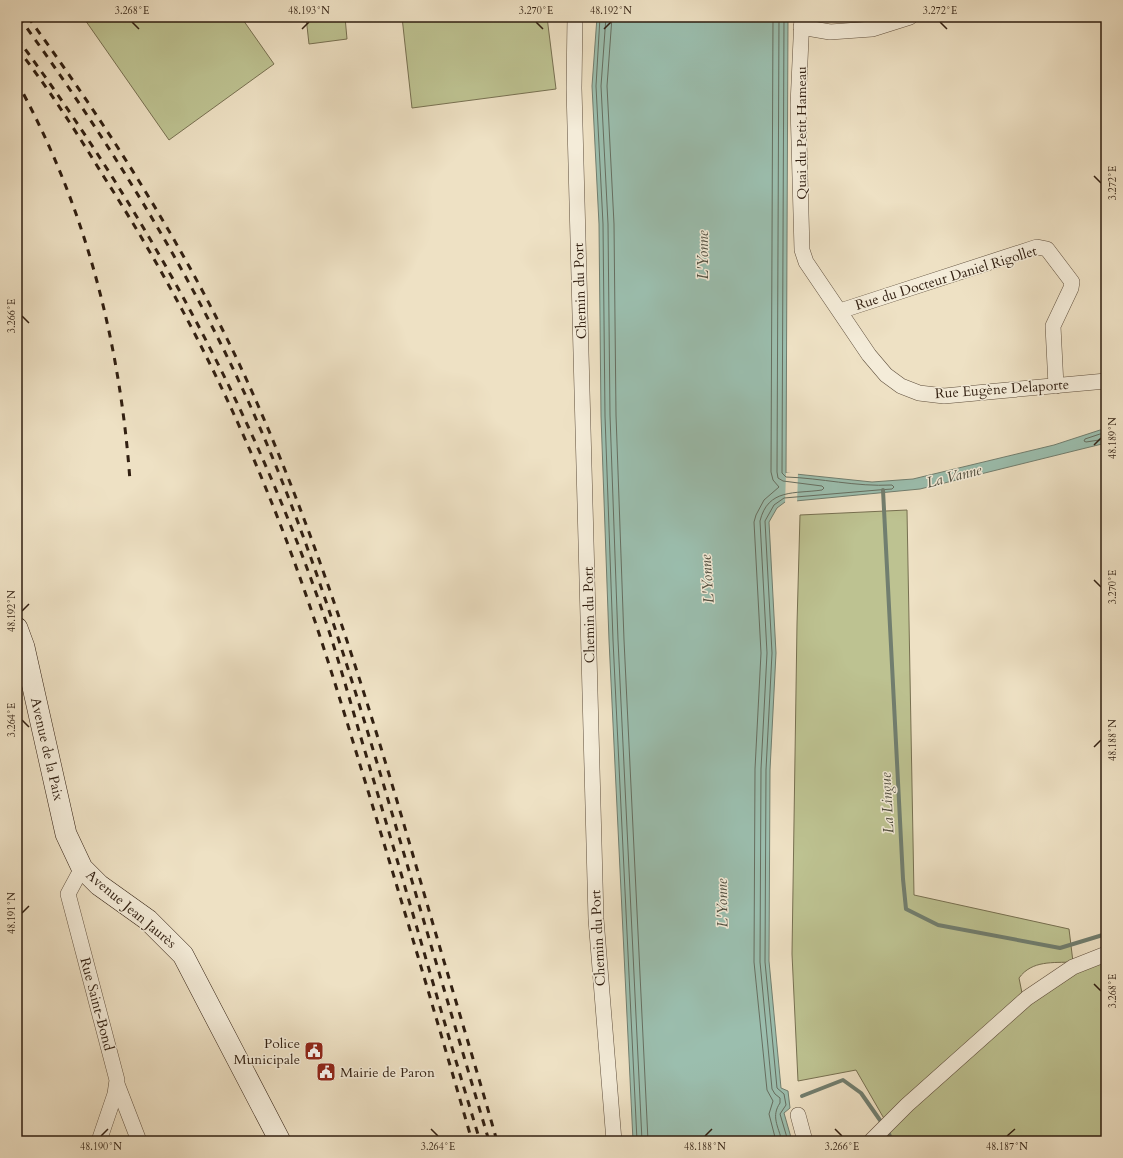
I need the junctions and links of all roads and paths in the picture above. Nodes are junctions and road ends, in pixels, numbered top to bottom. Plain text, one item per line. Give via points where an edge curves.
1 (575, 17) edge
2 (910, 17) edge
3 (802, 22) edge
4 (802, 250) joint
5 (840, 311) junction
6 (1106, 381) edge
7 (1056, 386) junction
8 (17, 628) edge
9 (82, 868) junction
10 (1106, 954) edge
11 (117, 1084) junction
12 (798, 1115) dead end
13 (99, 1141) edge
14 (139, 1141) edge
15 (280, 1141) edge
16 (614, 1141) edge
17 (805, 1141) edge
18 (871, 1141) edge

1 - 16 street, Chemin du Port via 574,88 597,932
2 - 3 street via 872,29 830,32
3 - 4 street, Quai du Petit Hameau via 798,105
4 - 5 street, Rue Eugène Delaporte via 806,262
5 - 7 street, Rue Eugène Delaporte via 869,355 886,375 901,386 919,393 944,396
5 - 7 street, Rue du Docteur Daniel Rigollet via 1037,247 1047,249 1072,282 1053,326
6 - 7 street, Rue Eugène Delaporte
8 - 9 main road, Avenue de la Paix via 24,647 66,834
9 - 11 street, Rue Saint-Bond via 68,894
9 - 15 main road, Avenue Jean Jaurès via 99,885 148,920 183,954
10 - 18 street via 1073,967 1027,998 907,1105
11 - 13 street
11 - 14 street, Rue Saint-Bond
12 - 17 street

